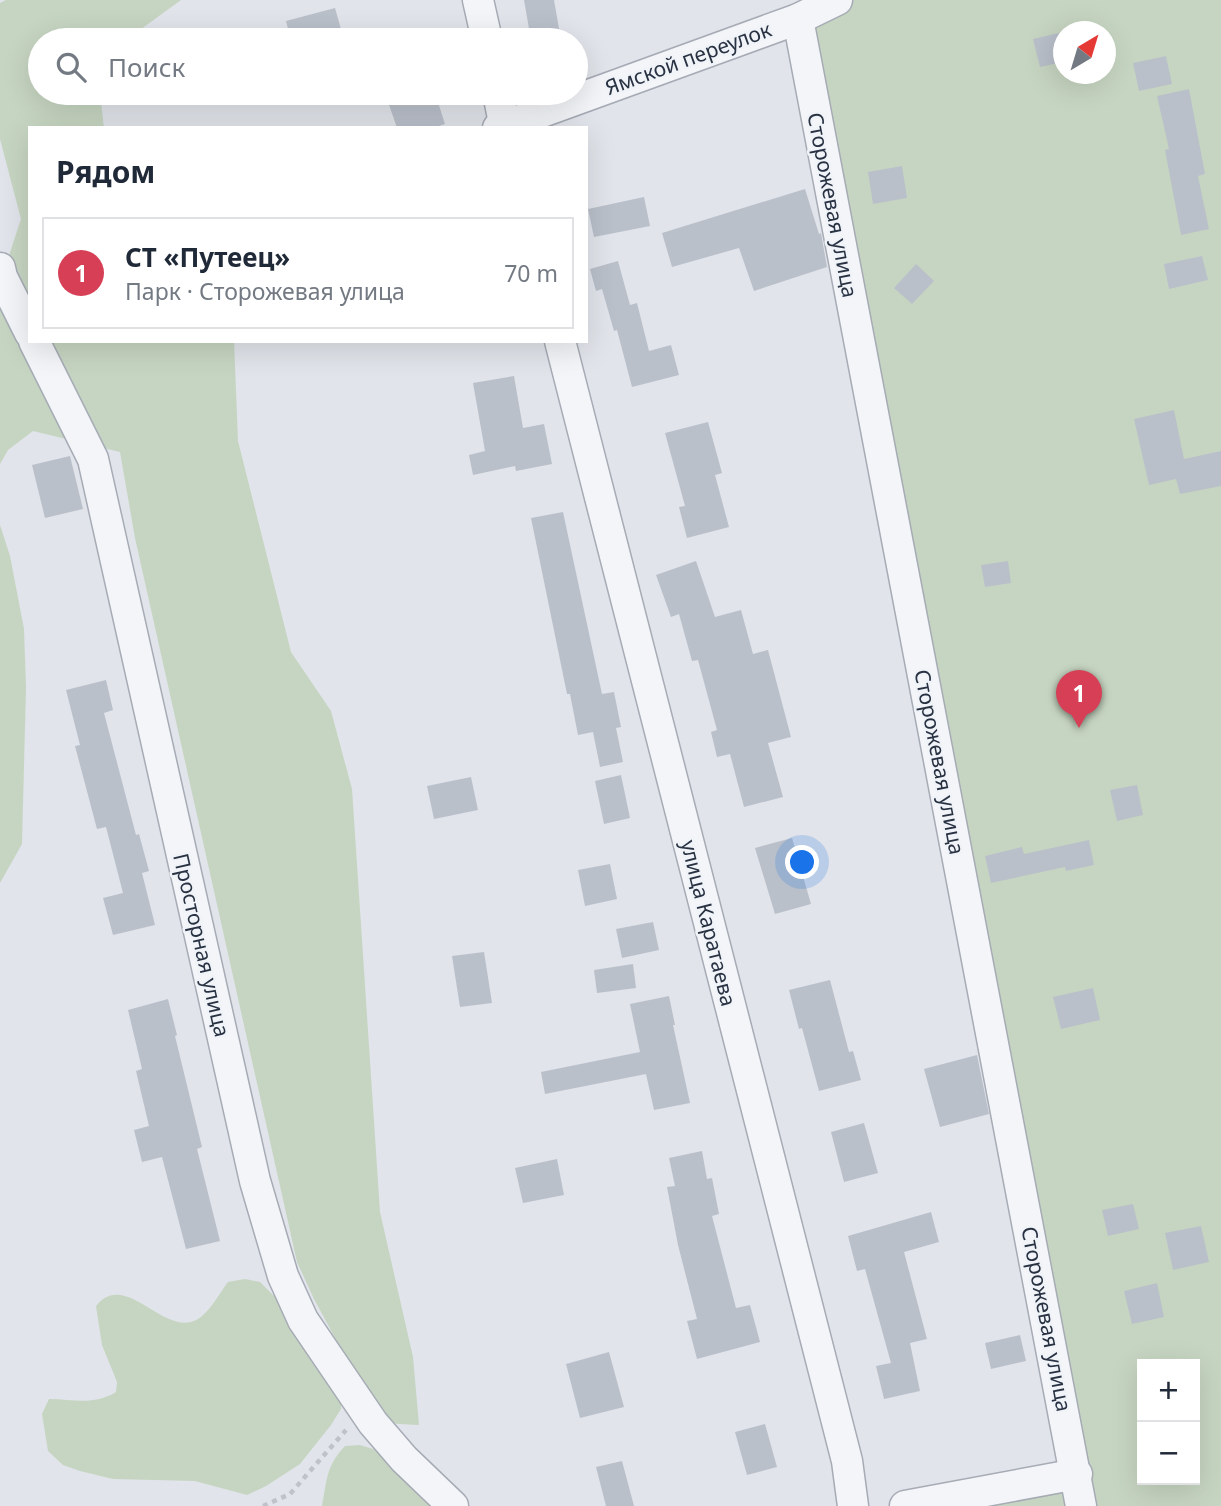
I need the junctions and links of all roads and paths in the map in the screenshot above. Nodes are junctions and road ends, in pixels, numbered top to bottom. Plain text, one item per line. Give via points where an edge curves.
1 (478, 0) edge
2 (837, 0) edge
3 (798, 19) junction
4 (484, 28) edge
5 (588, 96) edge
6 (500, 105) edge
7 (563, 105) edge
8 (503, 126) edge
9 (506, 126) edge
10 (0, 268) edge
11 (28, 328) edge
12 (35, 343) edge
13 (561, 343) edge
14 (364, 1410) junction
15 (1077, 1474) junction
16 (263, 1506) edge
17 (453, 1506) edge
18 (853, 1506) edge
19 (905, 1506) edge
20 (1082, 1506) edge

1 - 4 street
2 - 3 street, Ямской переулок
3 - 5 street, Ямской переулок
3 - 15 street, Сторожевая улица
6 - 8 street
7 - 9 street, Ямской переулок
10 - 11 street
12 - 14 street, Просторная улица via 93,459 255,1181 280,1264 303,1321
13 - 18 street, улица Каратаева via 847,1461
14 - 16 path via 289,1494
14 - 17 street, Просторная улица via 404,1459
15 - 19 street
15 - 20 street, Сторожевая улица

